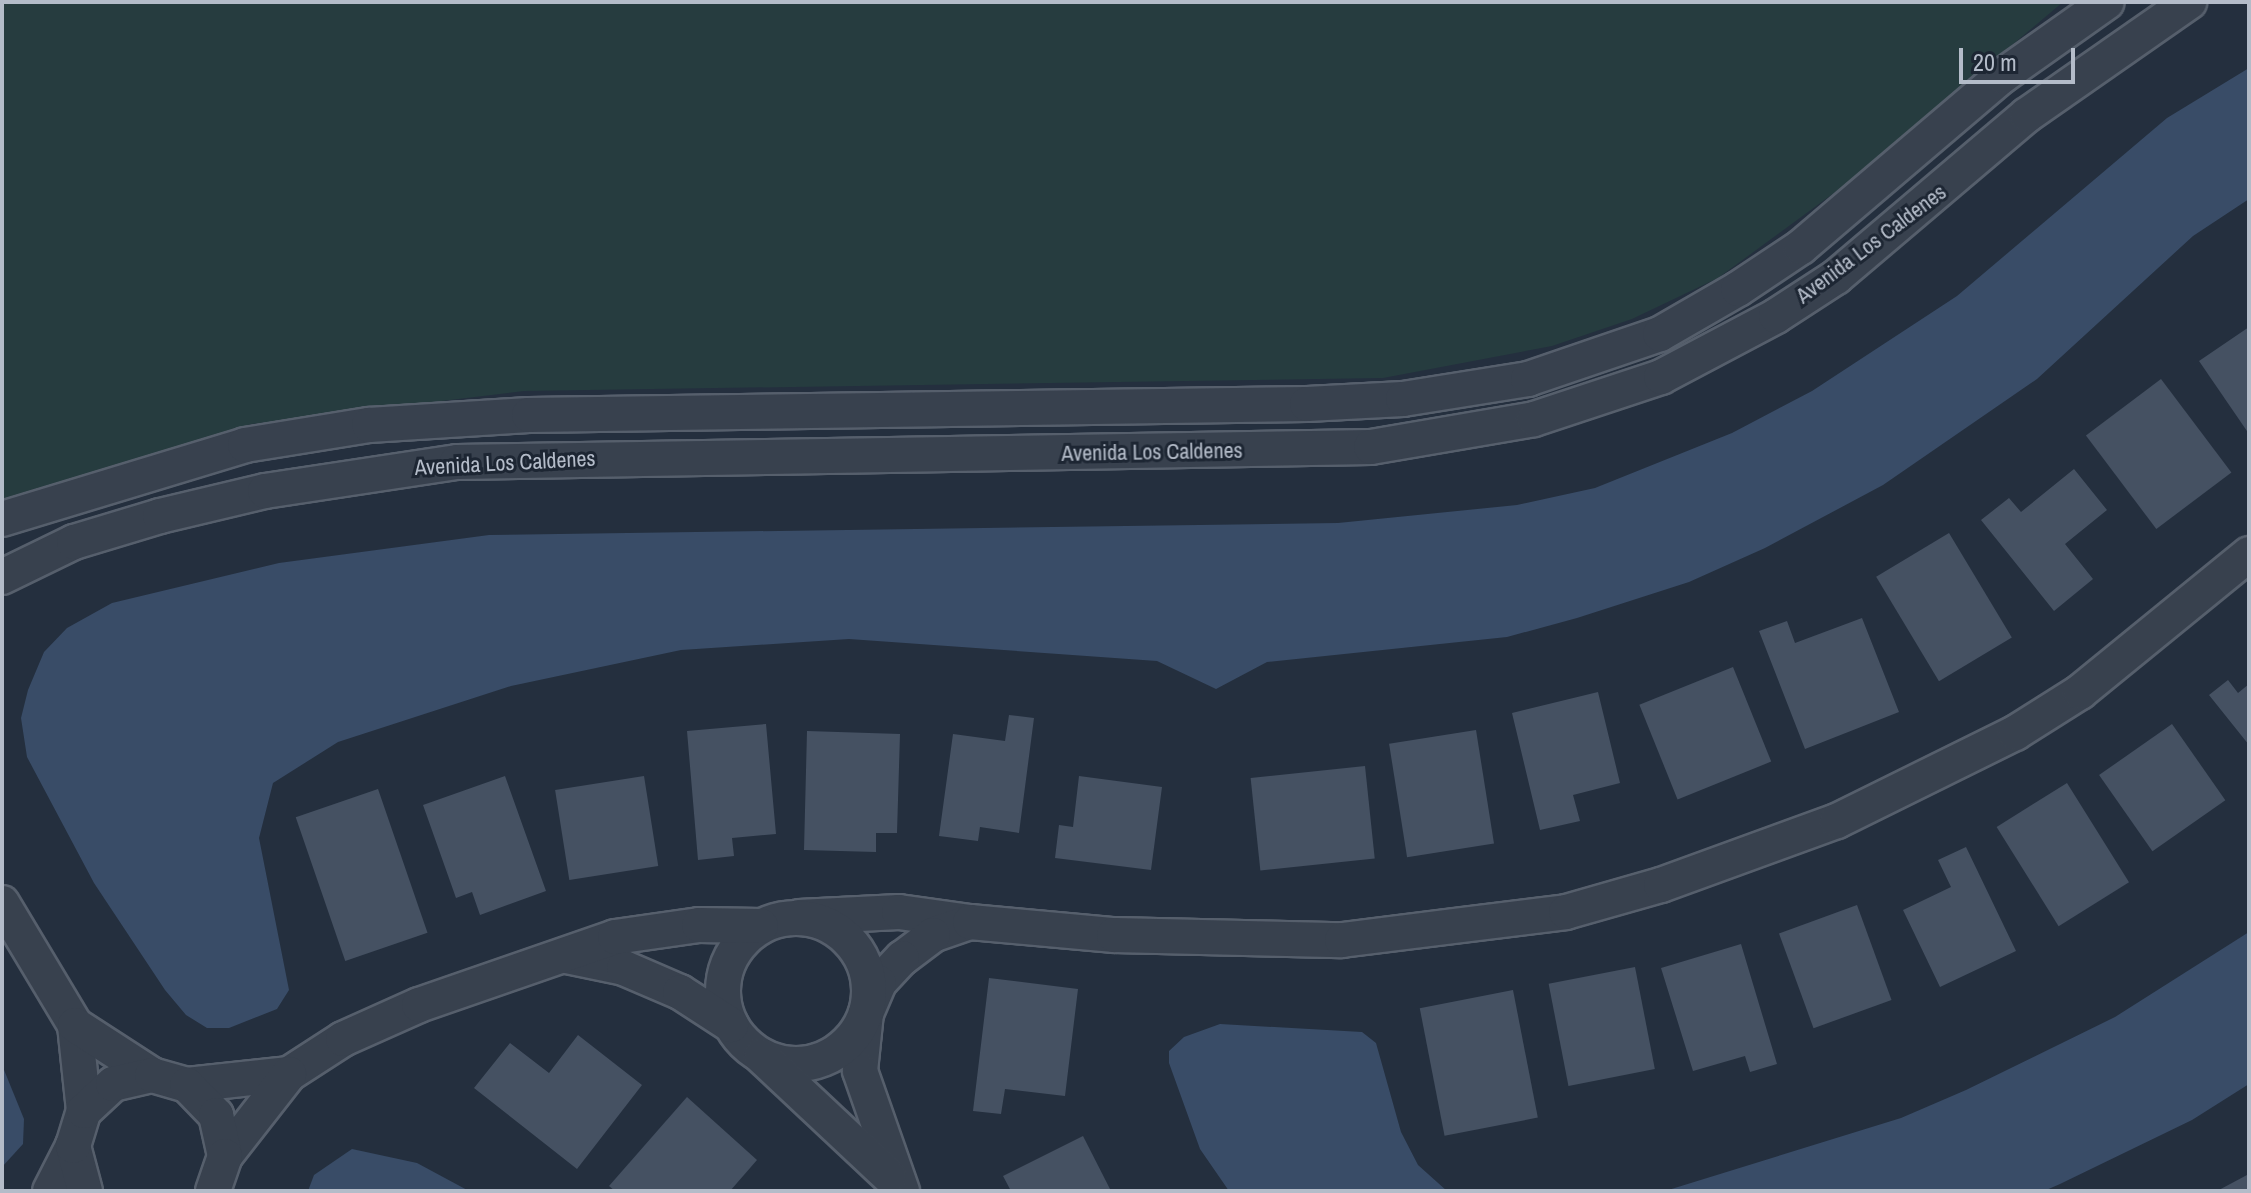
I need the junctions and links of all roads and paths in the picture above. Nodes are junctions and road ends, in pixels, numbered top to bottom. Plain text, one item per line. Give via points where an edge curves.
1 (2107, 2) edge
2 (2189, 2) edge
3 (2, 519) edge
4 (2249, 554) edge
5 (2, 577) edge
6 (2, 903) edge
7 (799, 917) junction
8 (970, 922) junction
9 (761, 926) junction
10 (567, 956) junction
11 (866, 1013) junction
12 (75, 1025) junction
13 (731, 1025) junction
14 (757, 1053) junction
15 (289, 1074) junction
16 (152, 1075) junction
17 (187, 1085) junction
18 (84, 1111) junction
19 (73, 1146) junction
20 (225, 1156) junction
21 (901, 1189) edge
22 (50, 1191) edge
23 (85, 1191) edge
24 (213, 1191) edge

1 - 3 street, Avenida Los Caldenes via 2002,76 1801,247 1738,289 1660,334 1528,379 1403,399 1307,404 545,414 369,425 245,445
2 - 5 street, Avenida Los Caldenes via 2027,115 1836,277 1776,316 1661,377 1534,419 1371,447 457,462 308,483 160,516 74,542
4 - 8 street via 2080,692 2015,733 1851,815 1661,885 1566,912 1342,940 1130,936
6 - 12 street
7 - 8 street via 899,912
7 - 9 street
7 - 11 street via 821,922 856,949 866,969
8 - 11 street via 933,935 902,958 879,983
9 - 10 street via 699,925 615,937
9 - 13 street via 730,958 723,1003
10 - 13 street via 624,968 680,992
10 - 15 street via 419,1005 343,1039
11 - 14 street via 841,1049 821,1060 777,1062
11 - 21 street via 860,1071
12 - 16 street
12 - 18 street
13 - 14 street
14 - 21 street
15 - 17 street
15 - 20 street
16 - 17 street
16 - 18 street via 113,1084
17 - 20 street via 216,1115
18 - 19 street
19 - 22 street
19 - 23 street
20 - 24 street

